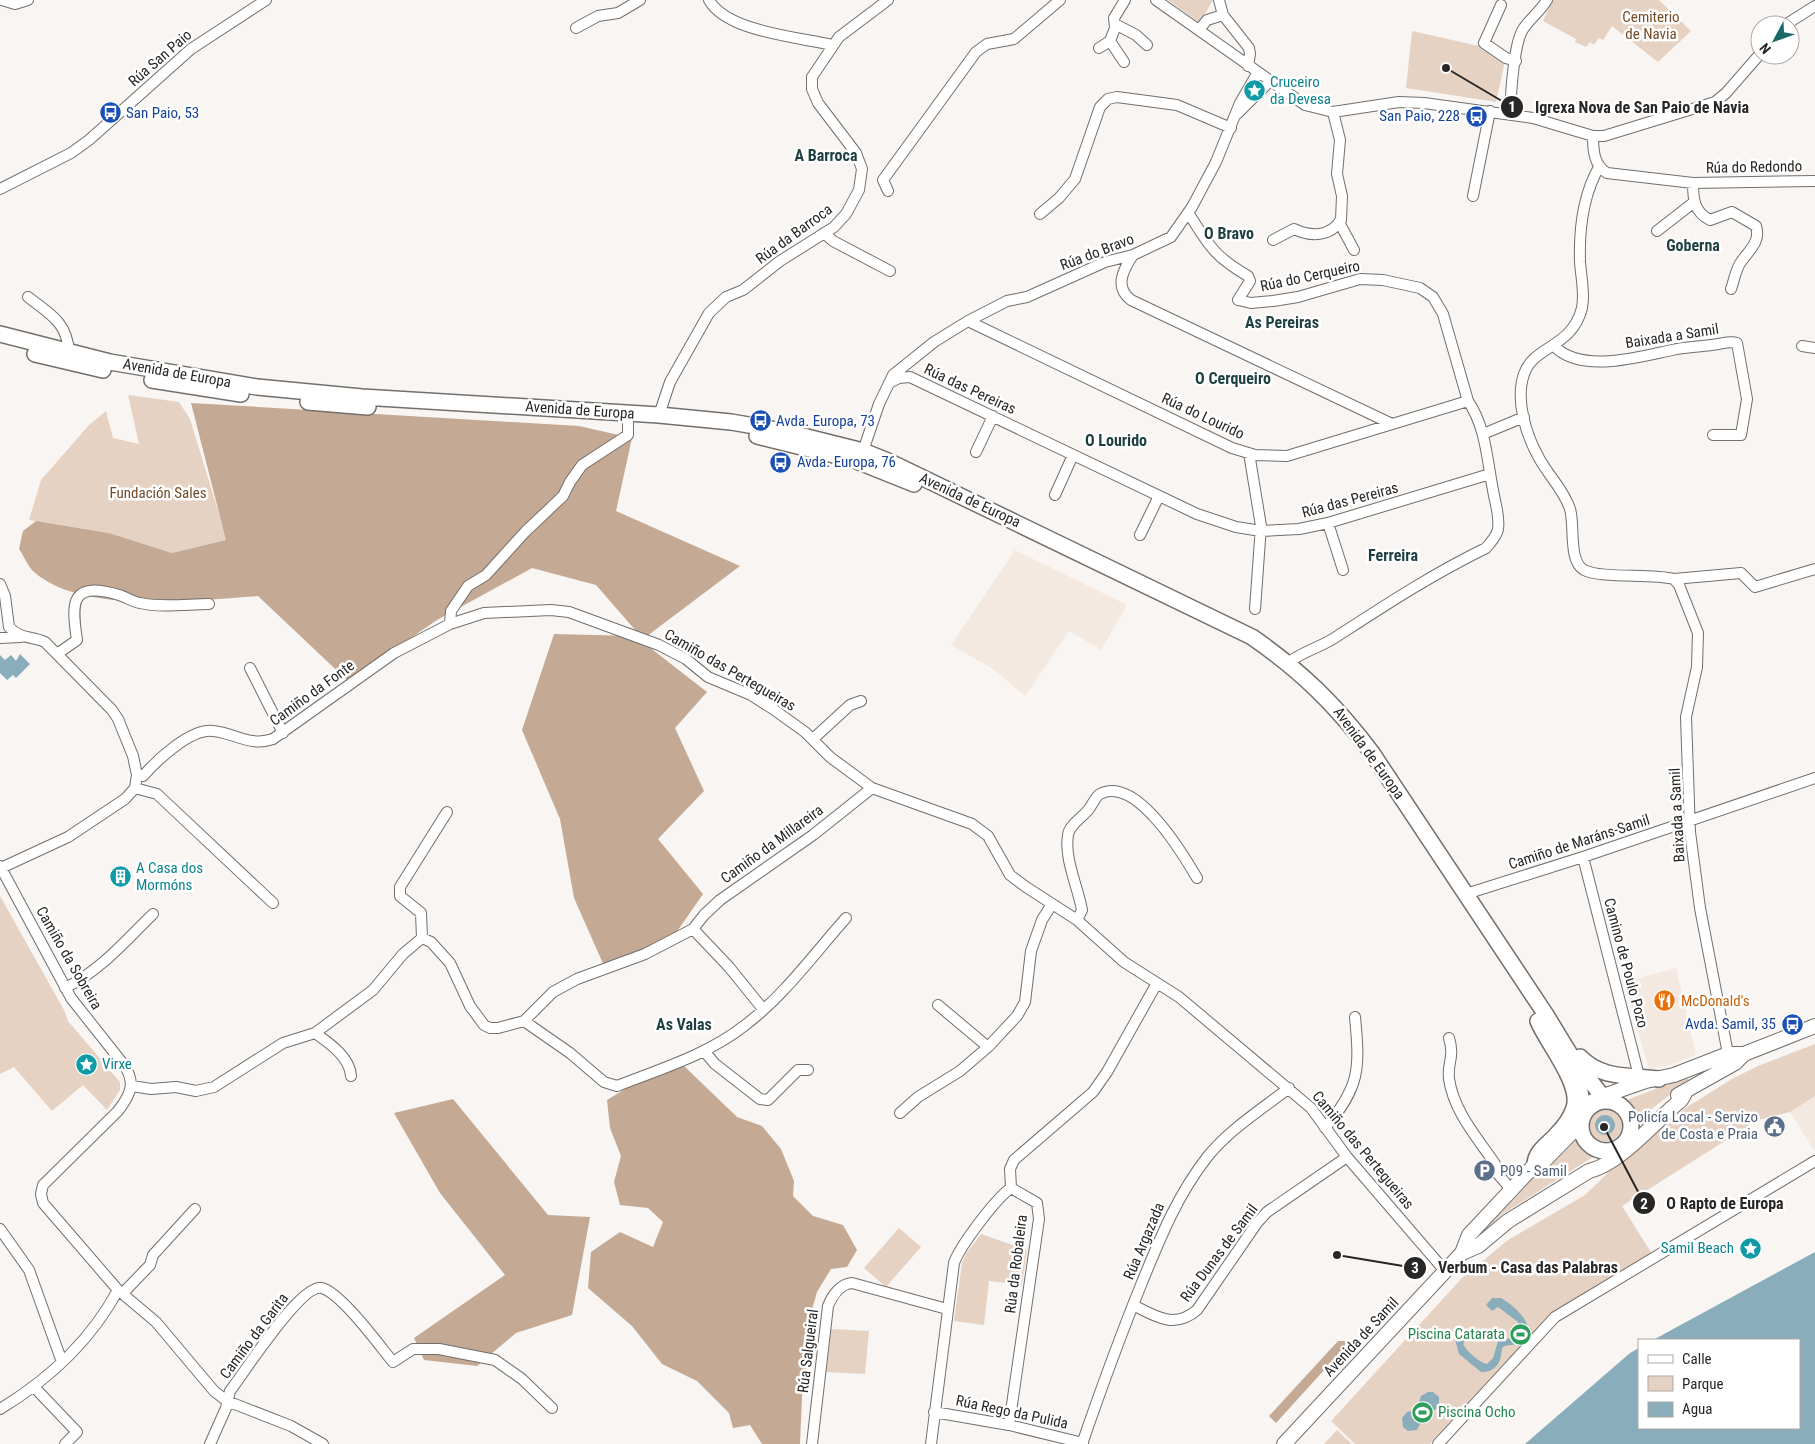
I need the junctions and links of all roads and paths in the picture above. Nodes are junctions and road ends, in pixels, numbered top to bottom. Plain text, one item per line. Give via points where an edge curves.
1 (2, 0) edge
2 (28, 0) edge
3 (266, 0) edge
4 (640, 0) edge
5 (709, 0) edge
6 (888, 0) edge
7 (1060, 0) edge
8 (1125, 0) edge
9 (1156, 0) edge
10 (1219, 0) edge
11 (1547, 0) edge
12 (1500, 5) dead end
13 (1815, 6) edge
14 (1223, 15) junction
15 (1800, 16) edge
16 (1115, 24) junction
17 (576, 28) dead end
18 (1199, 30) junction
19 (1110, 41) junction
20 (832, 45) junction
21 (1147, 46) dead end
22 (1099, 48) dead end
23 (1516, 61) junction
24 (1124, 62) dead end
25 (1751, 65) edge
26 (1248, 66) junction
27 (1258, 72) junction
28 (1270, 81) junction
29 (1490, 111) junction
30 (1333, 112) junction
31 (1237, 114) junction
32 (1511, 114) junction
33 (1231, 128) junction
34 (1593, 136) junction
35 (1599, 168) junction
36 (1815, 181) edge
37 (1693, 183) junction
38 (0, 189) edge
39 (888, 191) dead end
40 (1473, 196) dead end
41 (1693, 203) junction
42 (1040, 214) dead end
43 (1189, 214) junction
44 (1339, 222) junction
45 (1657, 231) dead end
46 (824, 233) junction
47 (1273, 240) dead end
48 (1354, 250) dead end
49 (1133, 255) junction
50 (1105, 262) junction
51 (890, 272) dead end
52 (1121, 278) junction
53 (1731, 289) dead end
54 (28, 297) dead end
55 (968, 321) junction
56 (0, 334) edge
57 (0, 344) edge
58 (1554, 346) junction
59 (1802, 346) dead end
60 (1815, 348) edge
61 (69, 352) junction
62 (912, 360) junction
63 (910, 377) junction
64 (890, 383) junction
65 (1468, 401) junction
66 (659, 415) junction
67 (993, 416) junction
68 (1524, 417) junction
69 (628, 422) junction
70 (1392, 424) junction
71 (1483, 434) junction
72 (1713, 435) dead end
73 (863, 451) junction
74 (976, 452) dead end
75 (1249, 453) junction
76 (1074, 454) junction
77 (1490, 474) junction
78 (1055, 495) dead end
79 (1159, 496) junction
80 (1328, 523) junction
81 (1261, 531) junction
82 (1140, 535) dead end
83 (1815, 569) edge
84 (1343, 570) dead end
85 (1674, 579) junction
86 (0, 584) edge
87 (210, 604) dead end
88 (1255, 609) dead end
89 (5, 622) edge
90 (450, 624) junction
91 (22, 637) junction
92 (0, 638) edge
93 (58, 654) junction
94 (1289, 662) junction
95 (250, 668) dead end
96 (861, 701) dead end
97 (283, 733) junction
98 (813, 740) junction
99 (138, 775) junction
100 (1815, 778) edge
101 (135, 788) junction
102 (872, 788) junction
103 (447, 812) dead end
104 (1690, 821) junction
105 (1583, 858) junction
106 (0, 867) edge
107 (1197, 878) dead end
108 (1466, 894) junction
109 (273, 903) dead end
110 (1052, 904) junction
111 (153, 914) dead end
112 (846, 918) dead end
113 (1077, 920) junction
114 (693, 929) junction
115 (422, 938) junction
116 (1157, 983) junction
117 (65, 988) junction
118 (938, 1004) dead end
119 (763, 1009) junction
120 (1355, 1017) dead end
121 (1542, 1018) junction
122 (524, 1022) junction
123 (1815, 1026) edge
124 (315, 1034) junction
125 (1449, 1038) dead end
126 (988, 1047) junction
127 (704, 1051) junction
128 (1728, 1054) junction
129 (1744, 1054) junction
130 (808, 1070) dead end
131 (350, 1076) dead end
132 (1640, 1076) junction
133 (1660, 1079) junction
134 (132, 1086) junction
135 (1289, 1088) junction
136 (1685, 1093) junction
137 (1607, 1100) junction
138 (900, 1113) dead end
139 (1583, 1115) junction
140 (1325, 1128) junction
141 (1628, 1138) junction
142 (1611, 1150) junction
143 (1347, 1157) junction
144 (1815, 1161) edge
145 (1535, 1164) junction
146 (1589, 1171) junction
147 (1011, 1188) junction
148 (1510, 1188) junction
149 (195, 1208) dead end
150 (0, 1229) edge
151 (1462, 1253) junction
152 (1445, 1271) junction
153 (121, 1292) junction
154 (1133, 1306) junction
155 (947, 1309) junction
156 (62, 1362) junction
157 (35, 1388) junction
158 (227, 1401) junction
159 (552, 1408) dead end
160 (0, 1410) edge
161 (934, 1412) junction
162 (1009, 1425) junction
163 (1082, 1443) edge
164 (65, 1444) edge
165 (210, 1444) edge
166 (323, 1444) edge
167 (812, 1444) edge
168 (931, 1444) edge
169 (1284, 1444) edge
170 (1438, 1444) edge

1 - 2 street via 14,4
3 - 38 street, Rúa San Paio via 191,49 77,149
4 - 17 street via 618,13 598,16
5 - 20 street via 718,12 755,29 786,38
6 - 20 street, Rúa da Barroca
7 - 39 street via 1014,39 987,44 976,52 883,180
8 - 16 street via 1114,18
9 - 18 street
10 - 14 street
11 - 23 street via 1522,31
12 - 23 street via 1484,43
13 - 15 street
14 - 18 street via 1207,20
14 - 26 street via 1249,48
16 - 19 street
16 - 21 street via 1136,35
18 - 26 street
19 - 22 street
19 - 24 street
20 - 46 street, Rúa da Barroca via 812,77 812,89 818,103 856,154 862,169 859,190 846,214
23 - 32 street
25 - 34 street via 1715,102
26 - 27 street
27 - 28 street
27 - 31 street, Rúa do Bravo
28 - 30 street via 1305,105
28 - 31 street, Rúa do Bravo
29 - 30 street via 1400,102
29 - 32 street
29 - 40 street
30 - 44 street via 1340,140 1337,174 1343,209
31 - 33 street, Rúa do Bravo
32 - 34 street
33 - 42 street via 1176,105 1108,98 1100,107 1075,179
33 - 43 street, Rúa do Bravo
34 - 35 street
35 - 37 street, Rúa do Redondo via 1607,173
35 - 58 street via 1585,200 1580,252 1582,305 1575,325
36 - 37 street, Rúa do Redondo
37 - 41 street, Rúa do Redondo
41 - 45 street
41 - 53 street via 1710,220 1732,212 1756,226 1756,239 1750,253 1740,263
43 - 49 street, Rúa do Bravo via 1171,237
43 - 65 street, Rúa do Cerqueiro via 1213,251 1248,276 1250,281 1238,300 1251,303 1298,297 1360,279 1420,288 1433,297 1443,314
44 - 47 street via 1319,235 1294,229
44 - 48 street
46 - 51 street
46 - 66 street, Rúa da Barroca via 743,290 726,297 709,313 670,382
49 - 50 street, Rúa do Bravo
49 - 52 street
50 - 52 street
50 - 55 street, Rúa do Bravo via 1027,297 1006,301
52 - 70 street via 1122,292 1130,300
54 - 61 street via 59,321 65,330
55 - 62 street, Rúa do Bravo
55 - 75 street, Rúa do Lourido via 1232,448
56 - 61 main road, Avenida de Europa
57 - 69 main road, Avenida de Europa via 68,363 142,378 278,399 340,406
58 - 68 street via 1539,355 1525,372 1521,392
58 - 72 street, Baixada a Samil via 1561,353 1590,362 1653,356 1731,341 1737,343 1747,399 1741,435
59 - 60 street
61 - 66 main road, Avenida de Europa via 150,370 266,388
62 - 63 street via 907,370
62 - 64 street, Rúa do Bravo via 898,370
63 - 64 street
63 - 67 street, Rúa das Pereiras
64 - 73 street, Rúa do Bravo
65 - 70 street, Rúa do Lourido
65 - 71 street, Rúa do Cerqueiro
66 - 73 main road, Avenida de Europa via 783,431
67 - 74 street
67 - 76 street, Rúa das Pereiras
68 - 71 street
68 - 85 street via 1539,458 1570,509 1574,554 1579,566 1592,572
69 - 90 street, Avenida de Europa via 628,435 582,466 563,496 486,575 468,586 451,611
69 - 121 main road, Avenida de Europa via 706,428 756,436 854,460 936,494 1213,626 1261,654 1306,690 1340,727
70 - 75 street, Rúa do Lourido via 1287,456
71 - 77 street, Rúa do Cerqueiro
73 - 94 main road, Avenida de Europa via 994,510 1252,636
75 - 81 street
76 - 78 street
76 - 79 street, Rúa das Pereiras
77 - 80 street, Rúa das Pereiras
77 - 94 street via 1498,530 1486,548 1400,594 1334,638 1308,649
79 - 81 street, Rúa das Pereiras via 1216,521
79 - 82 street
80 - 81 street, Rúa das Pereiras via 1299,529
80 - 84 street
81 - 88 street
83 - 85 street via 1756,587 1741,573
85 - 104 street, Baixada a Samil via 1698,633 1697,667 1686,717
86 - 89 street via 5,596
87 - 93 street via 140,603 119,595 83,592 75,598 72,610 76,640
89 - 91 street
90 - 97 street, Camiño da Fonte via 394,653
90 - 98 street, Camiño das Pertegueiras via 484,613 569,612 659,645 686,659 708,677 751,695
91 - 92 street
91 - 93 street via 45,642
93 - 99 street via 118,719
94 - 108 main road, Avenida de Europa via 1346,719
95 - 97 street
96 - 98 street via 850,705
97 - 99 street, Camiño da Fonte via 264,742 253,742 204,731 171,750 143,776
98 - 102 street, Camiño das Pertegueiras
99 - 101 street
100 - 104 street, Camiño de Maráns-Samil
101 - 106 street via 125,799 68,837
101 - 109 street via 157,794
102 - 110 street, Camiño das Pertegueiras via 972,824 988,836 1010,875
102 - 114 street, Camiño da Millareira via 813,835 720,900
103 - 115 street via 400,887 400,896 421,913
104 - 105 street, Camiño de Maráns-Samil
104 - 128 street, Baixada a Samil via 1700,908
105 - 108 street, Camiño de Maráns-Samil
105 - 132 street, Camino de Poulo Pozo
106 - 117 street, Camiño da Sobreira
107 - 113 street via 1175,841 1157,819 1125,793 1100,794 1068,833 1067,847 1082,910
108 - 121 main road, Avenida de Europa
110 - 113 street, Camiño das Pertegueiras
110 - 126 street via 1042,920 1031,951 1025,1002 1017,1016
111 - 117 street via 111,956
112 - 119 street
113 - 116 street, Camiño das Pertegueiras via 1124,962
114 - 119 street
114 - 122 street, Camiño da Millareira via 645,954 577,979 553,992
115 - 122 street via 432,942 450,963 470,1006 484,1025 498,1028
115 - 124 street via 403,954 372,990
116 - 135 street, Camiño das Pertegueiras via 1179,996
116 - 147 street via 1093,1092 1014,1160 1010,1169
117 - 134 street, Camiño da Sobreira via 82,1015 124,1065
118 - 126 street
119 - 127 street via 744,1026
120 - 140 street via 1358,1070 1350,1093
121 - 132 main road via 1588,1066 1606,1074
121 - 137 main road, Avenida de Europa
121 - 139 main road, Avenida de Europa via 1574,1074
121 - 145 main road via 1575,1099 1566,1123 1536,1156
122 - 127 street via 570,1053 604,1082 617,1086
123 - 129 street, Avenida de Samil
124 - 131 street via 335,1048 347,1062
124 - 134 street via 283,1043 214,1087 196,1092 176,1087 151,1089
125 - 148 street via 1453,1051 1449,1079 1459,1112
126 - 138 street
127 - 130 street via 715,1064 760,1098 768,1100 798,1070
128 - 129 street, Avenida de Samil
128 - 133 street, Avenida de Samil
129 - 136 street, Avenida de Samil via 1735,1063 1710,1075
132 - 133 main road
133 - 137 street, Avenida de Samil via 1646,1081
134 - 153 street via 118,1111 47,1181 40,1194 49,1213
135 - 140 street, Camiño das Pertegueiras via 1311,1108
135 - 154 street, Rúa Argazada via 1209,1155 1183,1190
136 - 141 street, Avenida de Samil via 1677,1095
136 - 146 street, Avenida de Samil via 1622,1152
137 - 139 main road via 1591,1105
137 - 141 main road via 1623,1107 1629,1117 1631,1128
139 - 142 main road via 1582,1135 1589,1144 1599,1150
139 - 145 street, Avenida de Samil
140 - 143 street, Camiño das Pertegueiras
141 - 142 main road
142 - 146 street, Avenida de Samil
143 - 152 street, Camiño das Pertegueiras
143 - 154 street, Rúa Dunas de Samil via 1267,1212 1202,1304 1188,1318 1177,1321 1160,1318
144 - 170 street via 1555,1316
145 - 148 street, Avenida de Samil
146 - 151 street, Avenida de Samil via 1508,1221 1478,1246
147 - 155 street, Rúa da Robaleira via 958,1252
147 - 162 street, Rúa da Robaleira via 1037,1203 1040,1219
148 - 151 street, Avenida de Samil via 1469,1236
149 - 153 street via 153,1256 150,1265
150 - 156 street via 29,1270
151 - 152 street, Avenida de Samil
152 - 169 street, Avenida de Samil
153 - 156 street
153 - 158 street, Camiño da Garita via 156,1322 204,1381
154 - 163 street, Rúa Argazada
155 - 161 street, Rúa da Robaleira
155 - 167 street, Rúa Salgueiral via 852,1283 842,1286 828,1306
156 - 157 street
157 - 160 street
157 - 164 street via 77,1432
158 - 159 street, Camiño da Garita via 230,1391 293,1306 314,1288 321,1288 338,1298 393,1362 413,1349 439,1349 494,1360 522,1378
158 - 165 street, Camiño da Garita
158 - 166 street, Camiño da Garita via 291,1426
161 - 162 street, Rúa Rego da Pulida
161 - 168 street, Rúa da Robaleira
162 - 163 street, Rúa Rego da Pulida

